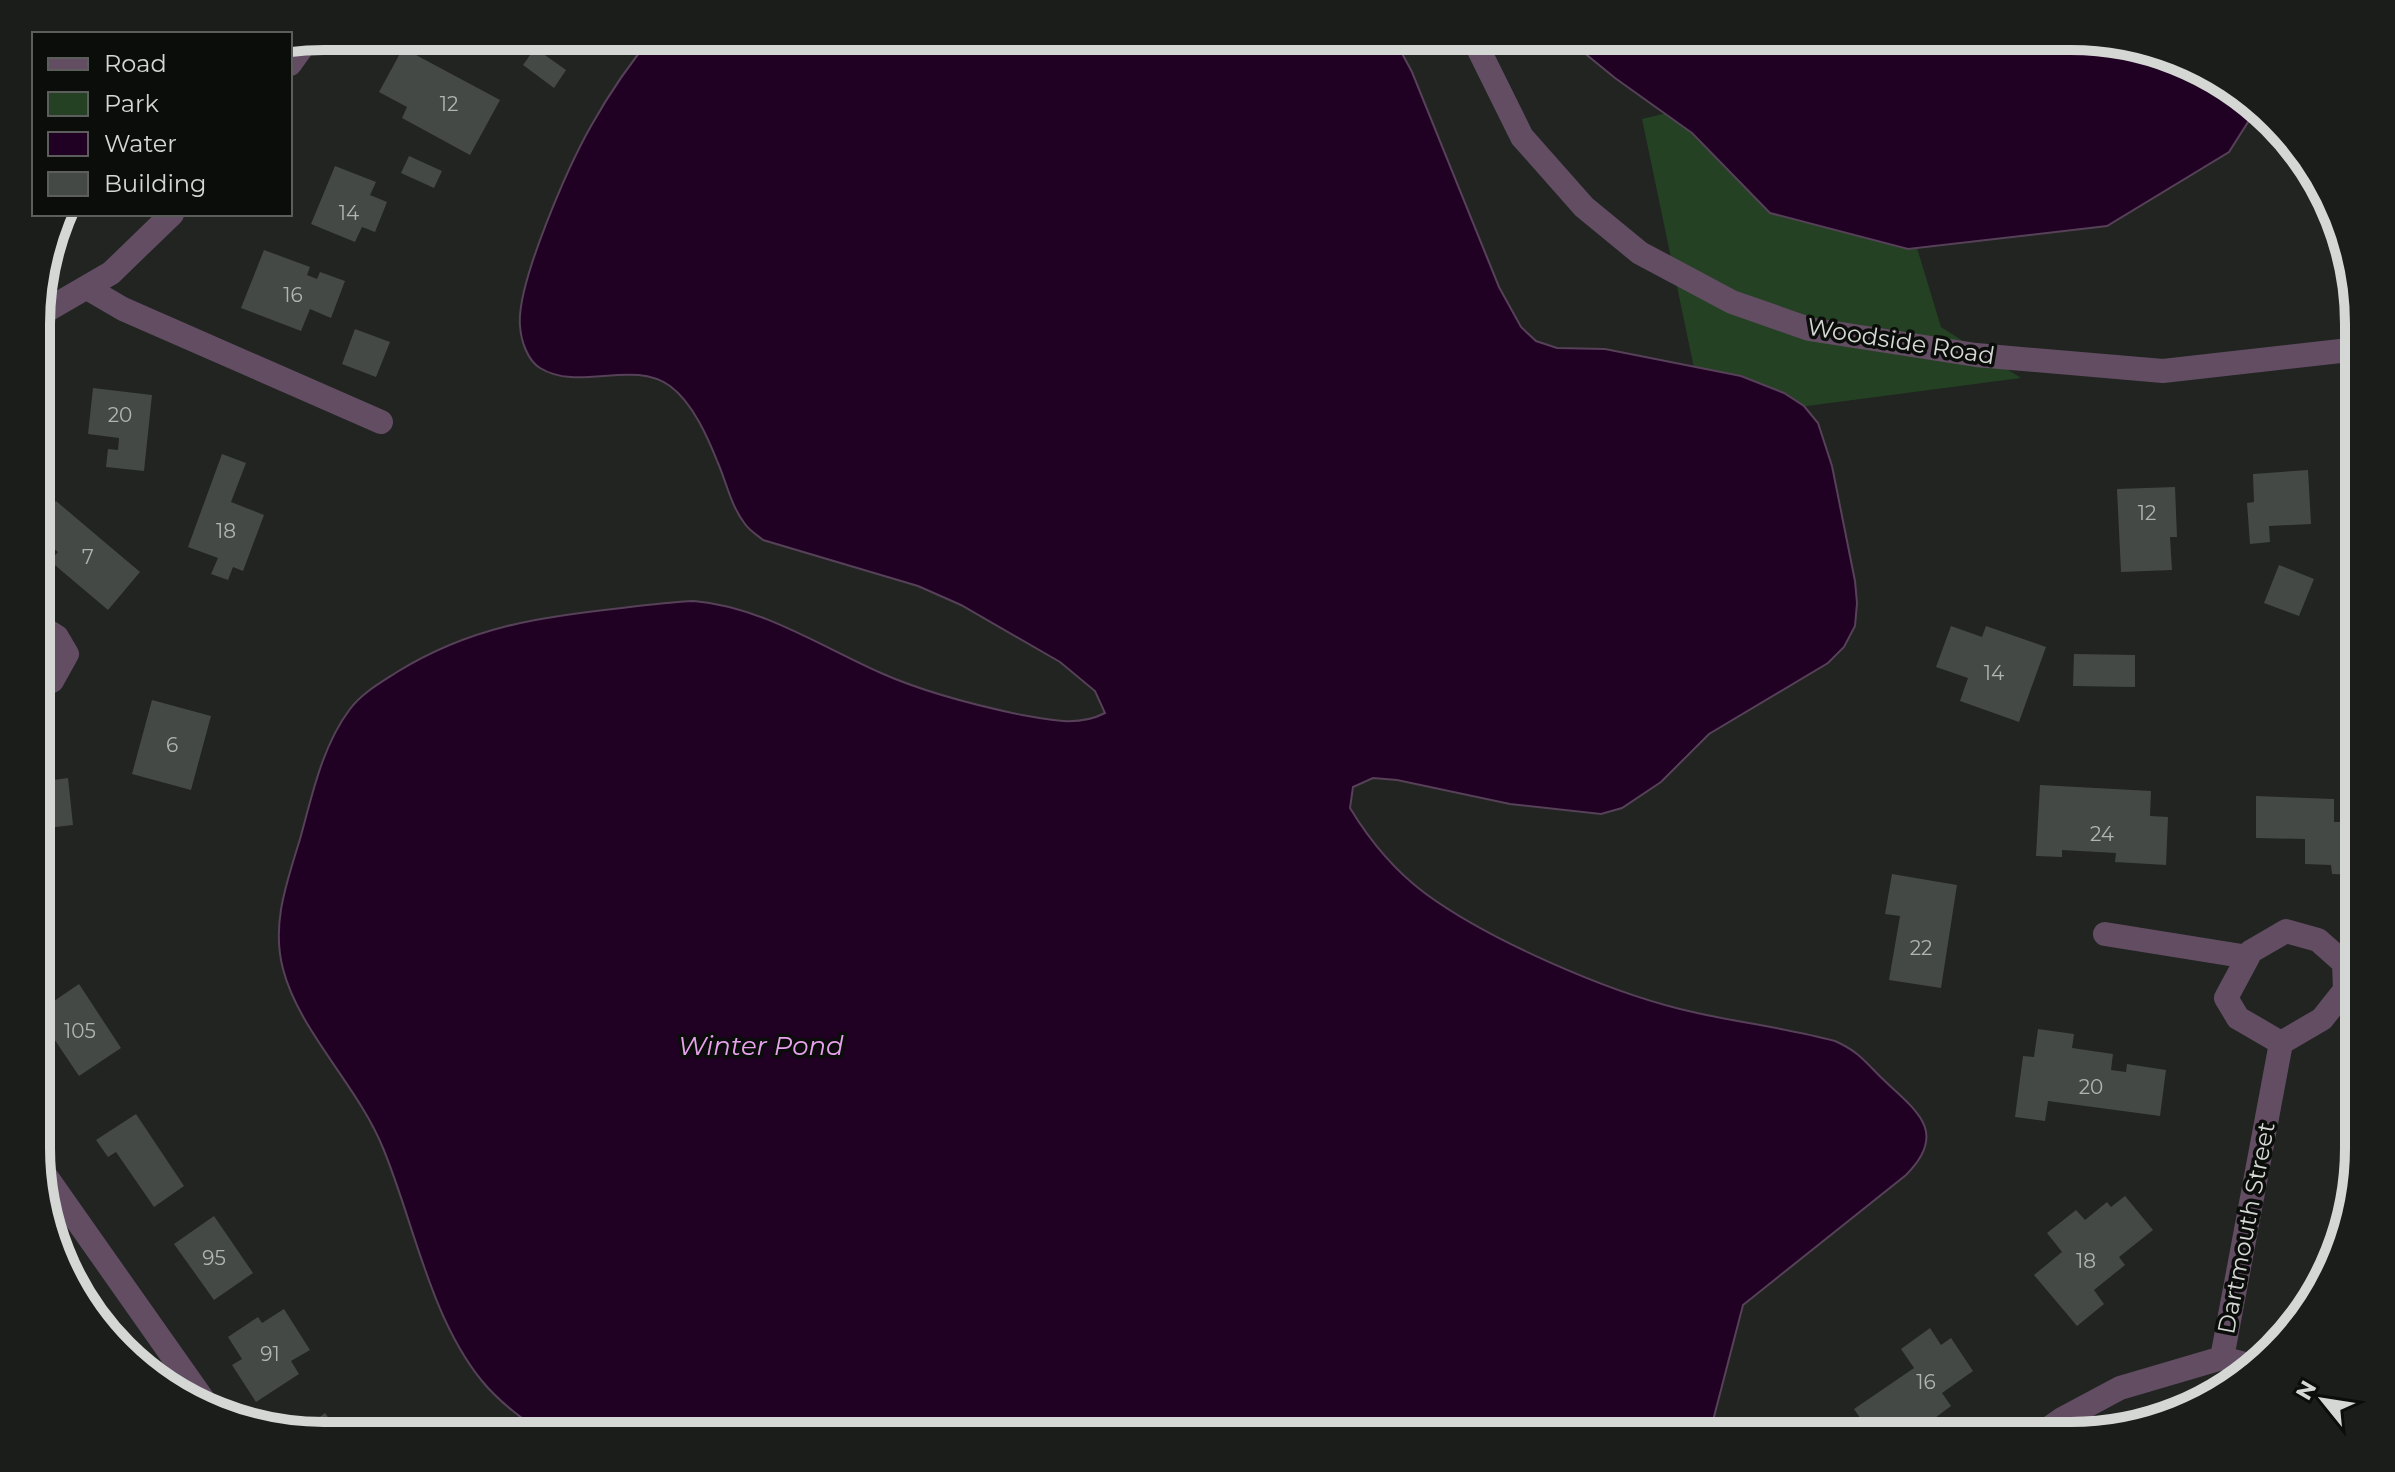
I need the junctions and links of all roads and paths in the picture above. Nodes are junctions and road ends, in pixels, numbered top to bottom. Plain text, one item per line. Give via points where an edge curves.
1 (1479, 50) edge
2 (170, 216) edge
3 (87, 288) junction
4 (51, 308) edge
5 (2344, 351) edge
6 (381, 422) dead end
7 (50, 633) edge
8 (50, 682) edge
9 (2105, 934) dead end
10 (2248, 957) junction
11 (2344, 963) edge
12 (2344, 991) edge
13 (2281, 1043) junction
14 (53, 1186) edge
15 (2222, 1358) junction
16 (2241, 1363) edge
17 (196, 1390) edge
18 (2059, 1421) edge

1 - 5 street, Woodside Road via 1522,137 1584,207 1640,253 1732,302 1809,329 1976,355 2163,371
2 - 3 street via 111,273
3 - 4 street
3 - 6 street via 123,309
7 - 8 street via 67,654
9 - 10 street
10 - 11 street via 2286,931 2318,940
10 - 13 street via 2226,998 2238,1018
12 - 13 street via 2322,1019
13 - 15 street, Dartmouth Street
14 - 17 street
15 - 16 street
15 - 18 street, Dartmouth Street via 2120,1388

